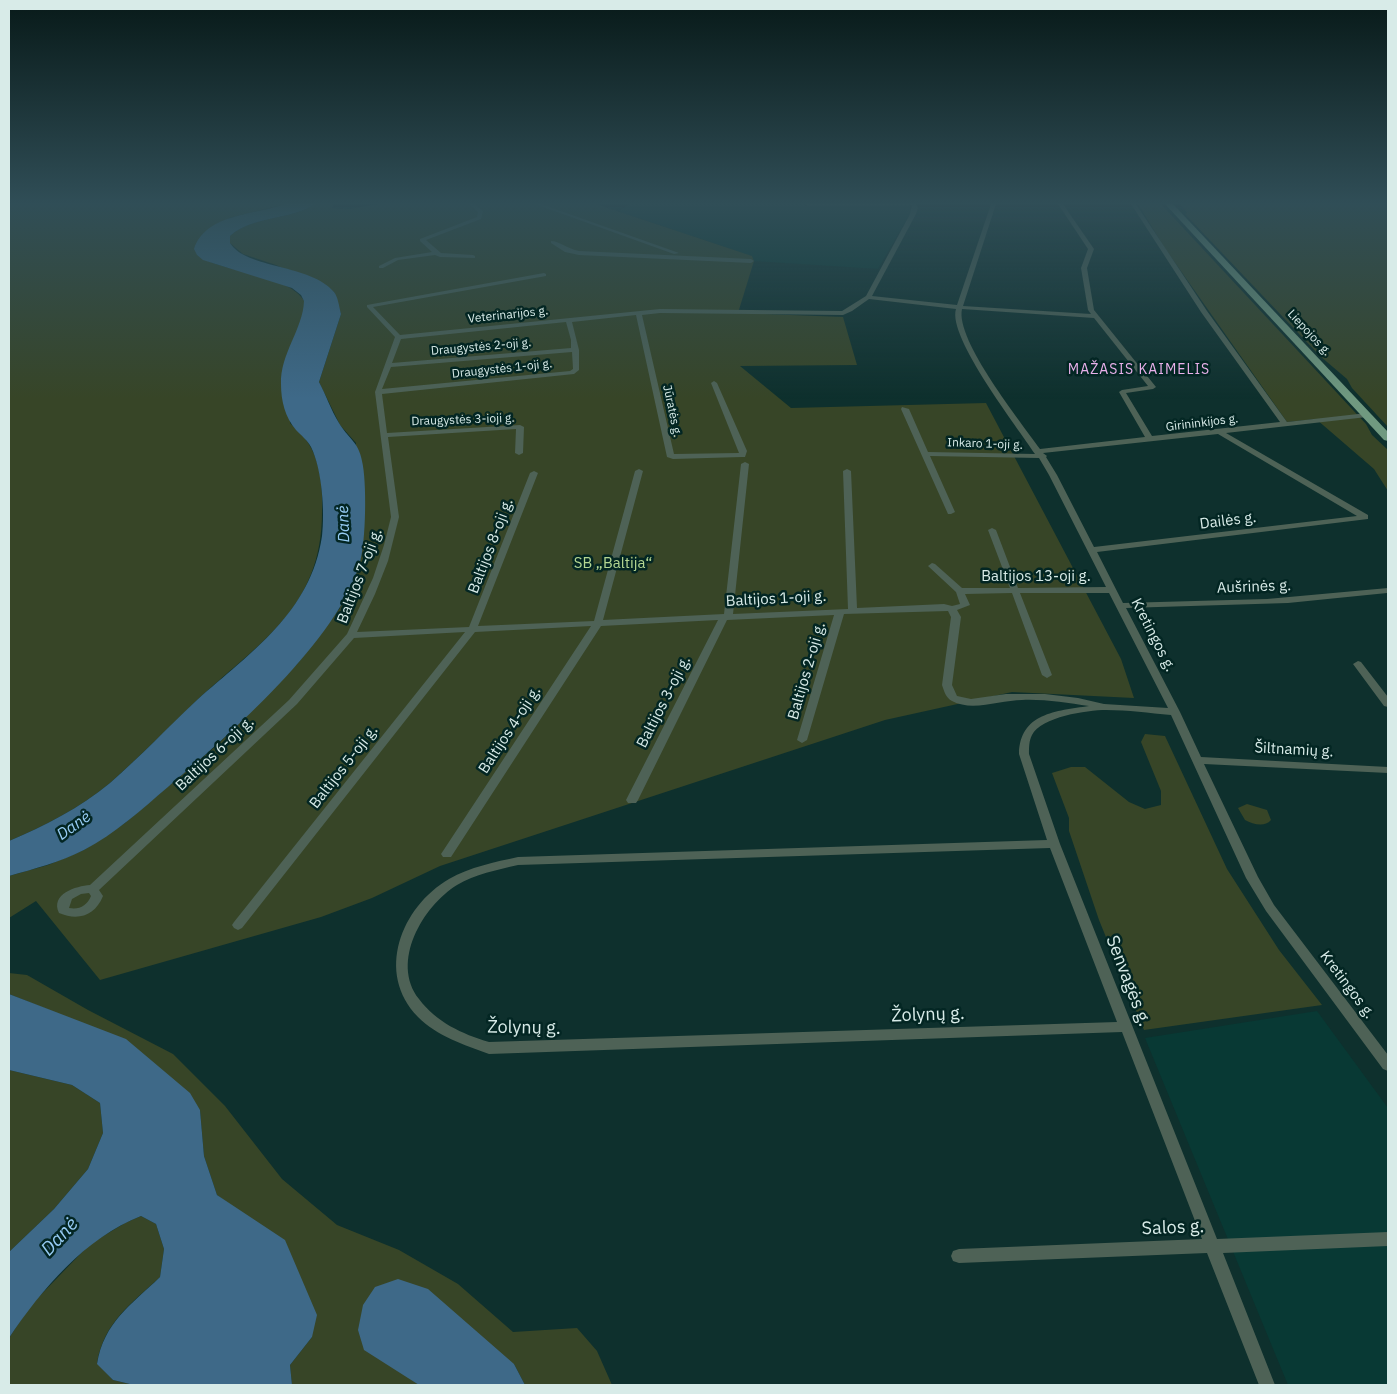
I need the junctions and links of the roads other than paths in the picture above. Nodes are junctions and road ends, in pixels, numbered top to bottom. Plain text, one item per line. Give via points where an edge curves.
1 (883, 269) edge
2 (973, 269) edge
3 (1084, 269) edge
4 (1176, 269) edge
5 (1229, 269) edge
6 (544, 275) dead end
7 (868, 297) junction
8 (960, 307) junction
9 (639, 313) junction
10 (1094, 316) junction
11 (568, 320) junction
12 (398, 337) junction
13 (576, 350) junction
14 (387, 365) junction
15 (714, 383) dead end
16 (378, 392) junction
17 (905, 409) dead end
18 (1367, 415) junction
19 (1285, 424) junction
20 (1221, 433) junction
21 (383, 435) junction
22 (1388, 438) edge
23 (1150, 440) junction
24 (519, 453) dead end
25 (926, 454) junction
26 (1041, 454) junction
27 (745, 464) dead end
28 (639, 471) dead end
29 (847, 471) dead end
30 (534, 474) dead end
31 (952, 512) dead end
32 (992, 530) dead end
33 (1093, 550) junction
34 (932, 566) dead end
35 (1113, 590) junction
36 (1387, 590) dead end
37 (960, 591) junction
38 (1015, 591) junction
39 (1121, 606) junction
40 (952, 609) junction
41 (853, 610) junction
42 (840, 611) junction
43 (726, 617) junction
44 (598, 623) junction
45 (473, 628) junction
46 (351, 635) junction
47 (1358, 664) dead end
48 (1047, 675) dead end
49 (1388, 704) edge
50 (1110, 706) junction
51 (1175, 712) junction
52 (802, 740) dead end
53 (1198, 760) junction
54 (1388, 770) edge
55 (632, 800) dead end
56 (1054, 844) junction
57 (447, 854) dead end
58 (93, 889) dead end
59 (238, 925) dead end
60 (1126, 1027) junction
61 (1388, 1065) edge
62 (1388, 1238) edge
63 (1214, 1246) junction
64 (959, 1256) dead end
65 (1267, 1385) edge

1 - 7 street, Veterinarijos g.
2 - 8 street, Kretingos g.
3 - 10 street via 1088,300
4 - 19 street
5 - 18 main road, Liepojos g.
6 - 12 street via 369,306
7 - 8 street
7 - 9 street, Veterinarijos g. via 848,311 835,314 681,310
8 - 10 street
8 - 26 street, Kretingos g. via 957,322 965,341
9 - 11 street, Veterinarijos g.
9 - 15 street, Jūratės g. via 673,457 742,455
10 - 23 street via 1153,387 1122,392
11 - 12 street, Veterinarijos g.
11 - 13 street, Draugystės 1-oji g.
12 - 14 street
13 - 14 street, Draugystės 2-oji g.
13 - 16 street, Draugystės 1-oji g. via 576,370 572,373
14 - 16 street
16 - 21 street, Baltijos 7-oji g.
17 - 25 street
18 - 19 street, Girininkijos g.
18 - 22 main road, Liepojos g.
19 - 20 street, Girininkijos g.
20 - 23 street, Girininkijos g.
20 - 33 street, Dailės g. via 1365,517
21 - 24 street, Draugystės 3-ioji g. via 520,427
21 - 46 street, Baltijos 7-oji g. via 394,525 370,596
23 - 26 street, Girininkijos g.
25 - 26 street, Inkaro 1-oji g.
25 - 31 street
26 - 33 street, Kretingos g.
27 - 43 street
28 - 44 street, Baltijos 4-oji g.
29 - 41 street
30 - 45 street, Baltijos 8-oji g.
32 - 38 street
33 - 35 street, Kretingos g.
34 - 37 street, Baltijos 13-oji g.
35 - 38 street, Baltijos 13-oji g.
35 - 39 street, Kretingos g.
36 - 39 street, Aušrinės g. via 1362,590 1290,600
37 - 38 street, Baltijos 13-oji g.
37 - 40 street, Baltijos 13-oji g. via 965,605
38 - 48 street
39 - 51 street, Kretingos g.
40 - 41 street, Baltijos 1-oji g.
40 - 50 street via 956,617 947,686 958,700 970,702 1012,696
41 - 42 street, Baltijos 1-oji g.
42 - 43 street, Baltijos 1-oji g.
42 - 52 street, Baltijos 2-oji g.
43 - 44 street, Baltijos 1-oji g.
43 - 55 street, Baltijos 3-oji g.
44 - 45 street, Baltijos 1-oji g.
44 - 57 street, Baltijos 4-oji g.
45 - 46 street, Baltijos 1-oji g.
45 - 59 street, Baltijos 5-oji g.
46 - 58 street, Baltijos 6-oji g. via 293,702
47 - 49 street
50 - 51 street, Senvagės g.
50 - 56 street, Senvagės g. via 1049,717 1027,732 1024,754
51 - 53 street, Kretingos g.
53 - 54 street, Šiltnamių g.
53 - 61 street, Kretingos g. via 1252,878 1270,908
56 - 60 street, Senvagės g.
56 - 60 street, Žolynų g. via 518,861 488,867 448,886 435,895 422,911 406,938 401,970 404,986 423,1014 444,1030 464,1041 489,1048
60 - 63 street, Senvagės g.
62 - 63 street, Salos g.
63 - 64 street, Salos g.
63 - 65 street, Senvagės g.

